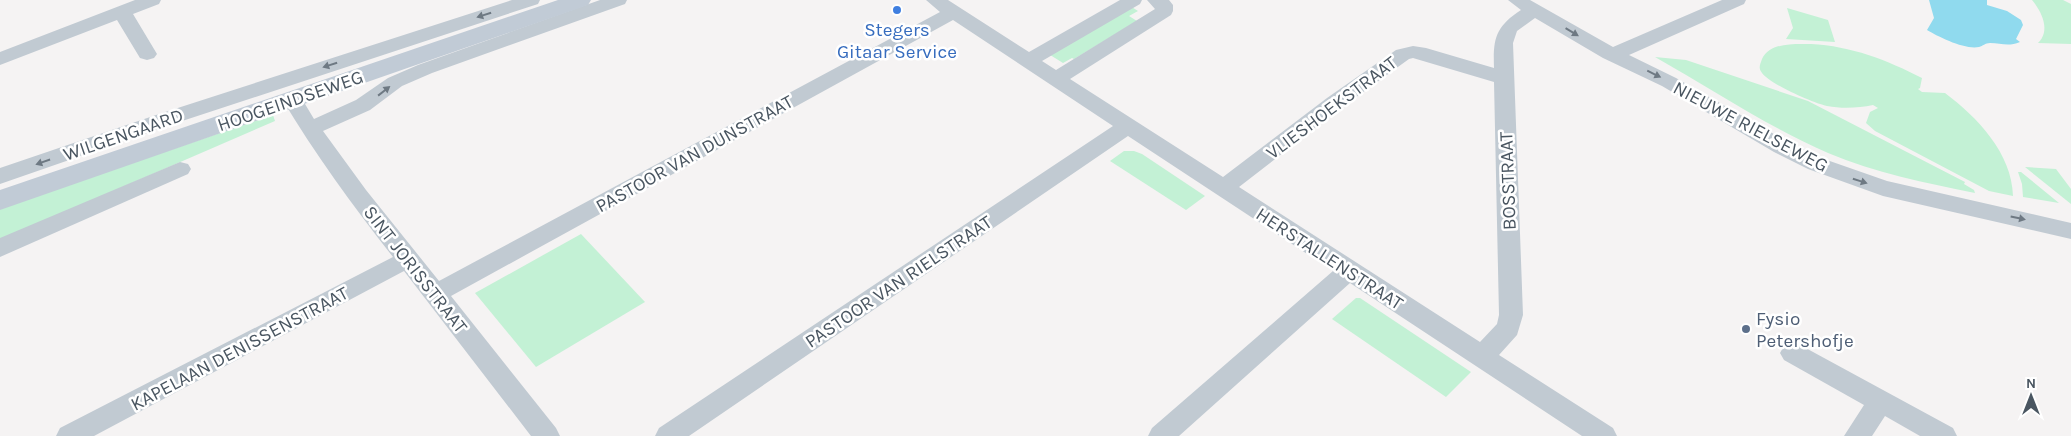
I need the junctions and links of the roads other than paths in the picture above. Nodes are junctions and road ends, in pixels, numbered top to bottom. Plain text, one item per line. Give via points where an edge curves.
1 (152, 0) edge
2 (530, 0) edge
3 (580, 0) edge
4 (618, 0) edge
5 (1133, 0) edge
6 (1156, 0) edge
7 (1737, 0) edge
8 (1526, 5) edge
9 (944, 6) edge
10 (122, 12) junction
11 (147, 54) dead end
12 (1610, 54) junction
13 (0, 59) edge
14 (1028, 60) junction
15 (1504, 78) junction
16 (1056, 79) junction
17 (292, 99) junction
18 (1128, 126) junction
19 (310, 129) junction
20 (180, 169) dead end
21 (0, 176) edge
22 (1223, 188) junction
23 (0, 200) edge
24 (2071, 230) edge
25 (0, 248) edge
26 (408, 259) junction
27 (1349, 270) junction
28 (436, 294) junction
29 (1794, 353) dead end
30 (1482, 357) junction
31 (1880, 402) junction
32 (69, 436) edge
33 (547, 436) edge
34 (668, 436) edge
35 (1161, 436) edge
36 (1604, 436) edge
37 (1857, 436) edge
38 (1944, 436) edge

1 - 10 street
2 -> 21 street, WILGENGAARD
3 - 17 street, HOOGEINDSEWEG
19 -> 4 street, HOOGEINDSEWEG via 363,105 395,82 425,69
5 - 14 street
6 - 16 street via 1164,5 1164,11
7 - 12 street
8 -> 12 street, NIEUWE RIELSEWEG
8 - 15 street, BOSSTRAAT via 1506,32 1503,43
9 - 14 street, HERSTALLENSTRAAT
9 - 28 street, PASTOOR VAN DUNSTRAAT
10 - 11 street
10 - 13 street
12 -> 24 street, NIEUWE RIELSEWEG via 1669,82 1781,147 1850,177 1927,199
14 - 16 street, HERSTALLENSTRAAT
15 - 22 street, VLIESHOEKSTRAAT via 1426,54 1402,54
15 - 30 street, BOSSTRAAT via 1512,315 1508,328
16 - 18 street, HERSTALLENSTRAAT
17 - 19 street, SINT JORISSTRAAT
17 - 23 street, HOOGEINDSEWEG
18 - 22 street, HERSTALLENSTRAAT
18 - 34 street, PASTOOR VAN RIELSTRAAT
19 - 26 street, SINT JORISSTRAAT
20 - 25 street
22 - 27 street, HERSTALLENSTRAAT
26 - 28 street, SINT JORISSTRAAT
26 - 32 street, KAPELAAN DENISSENSTRAAT
27 - 30 street, HERSTALLENSTRAAT
27 - 35 street
28 - 33 street, SINT JORISSTRAAT
29 - 31 street
30 - 36 street, HERSTALLENSTRAAT
31 - 37 street
31 - 38 street

